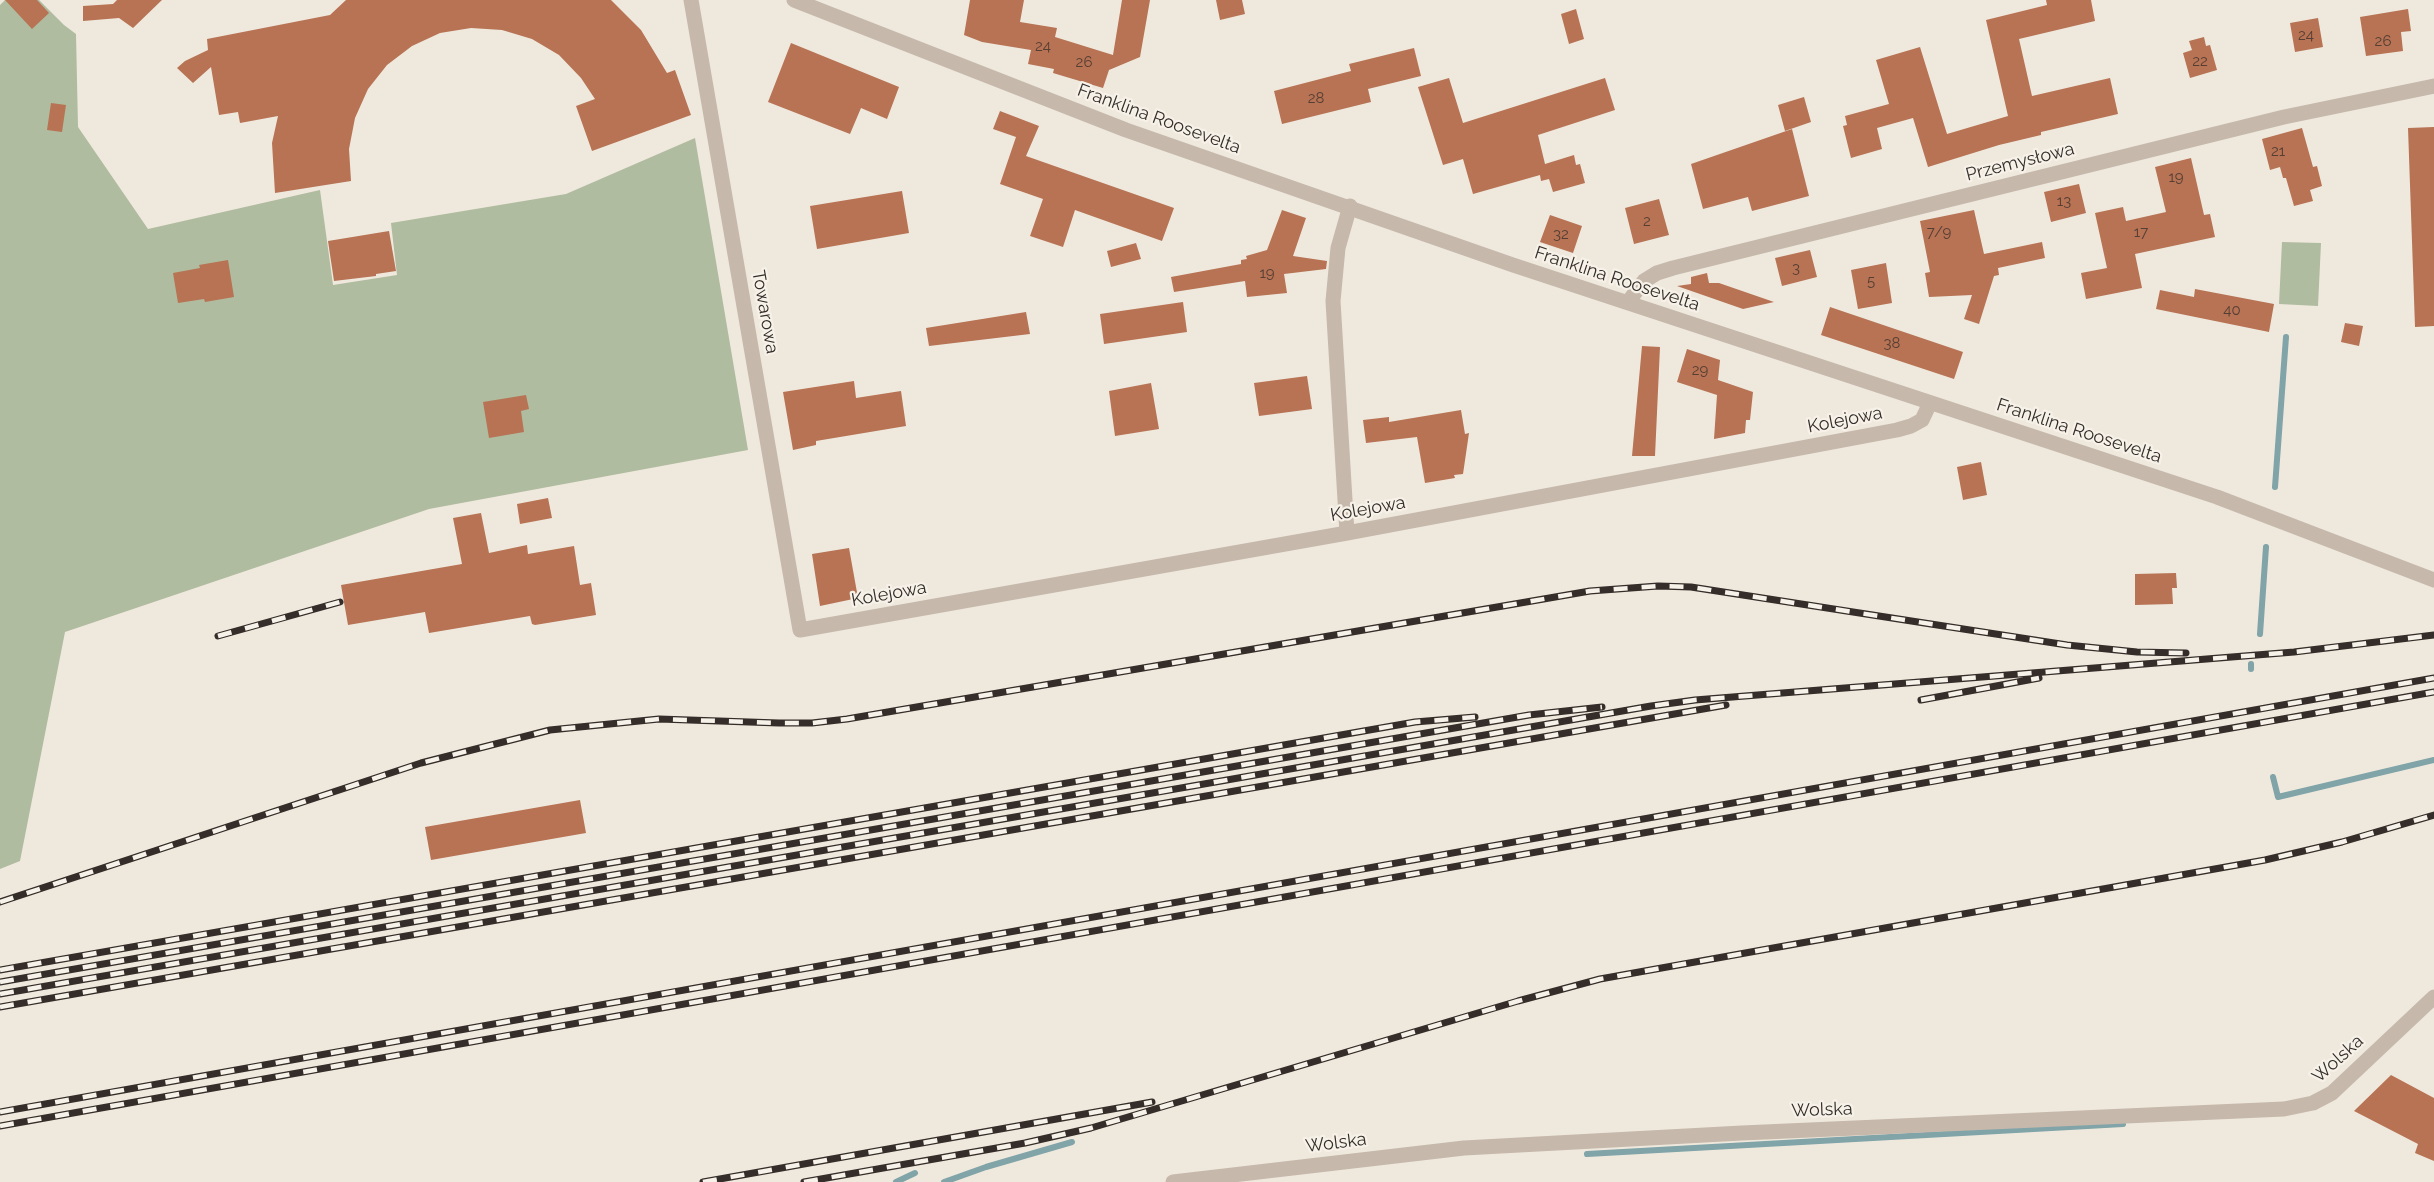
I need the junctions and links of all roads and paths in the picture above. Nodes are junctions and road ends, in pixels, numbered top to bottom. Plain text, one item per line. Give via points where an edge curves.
1 (691, 0) edge
2 (794, 0) edge
3 (2434, 86) edge
4 (1350, 206) junction
5 (1628, 302) junction
6 (1930, 403) junction
7 (1347, 533) junction
8 (2434, 580) edge
9 (800, 630) joint
10 (2434, 997) edge
11 (1173, 1182) edge

1 - 9 street, Towarowa
2 - 4 street, Franklina Roosevelta via 1126,130
3 - 5 street, Przemysłowa via 2284,117 1673,268 1644,281
4 - 5 street, Franklina Roosevelta
4 - 7 street via 1338,248 1333,301
5 - 6 street, Franklina Roosevelta
6 - 7 street, Kolejowa via 1922,420 1897,430
6 - 8 street, Franklina Roosevelta via 2217,497
7 - 9 street, Kolejowa
10 - 11 street, Wolska via 2320,1101 2284,1109 1464,1148

